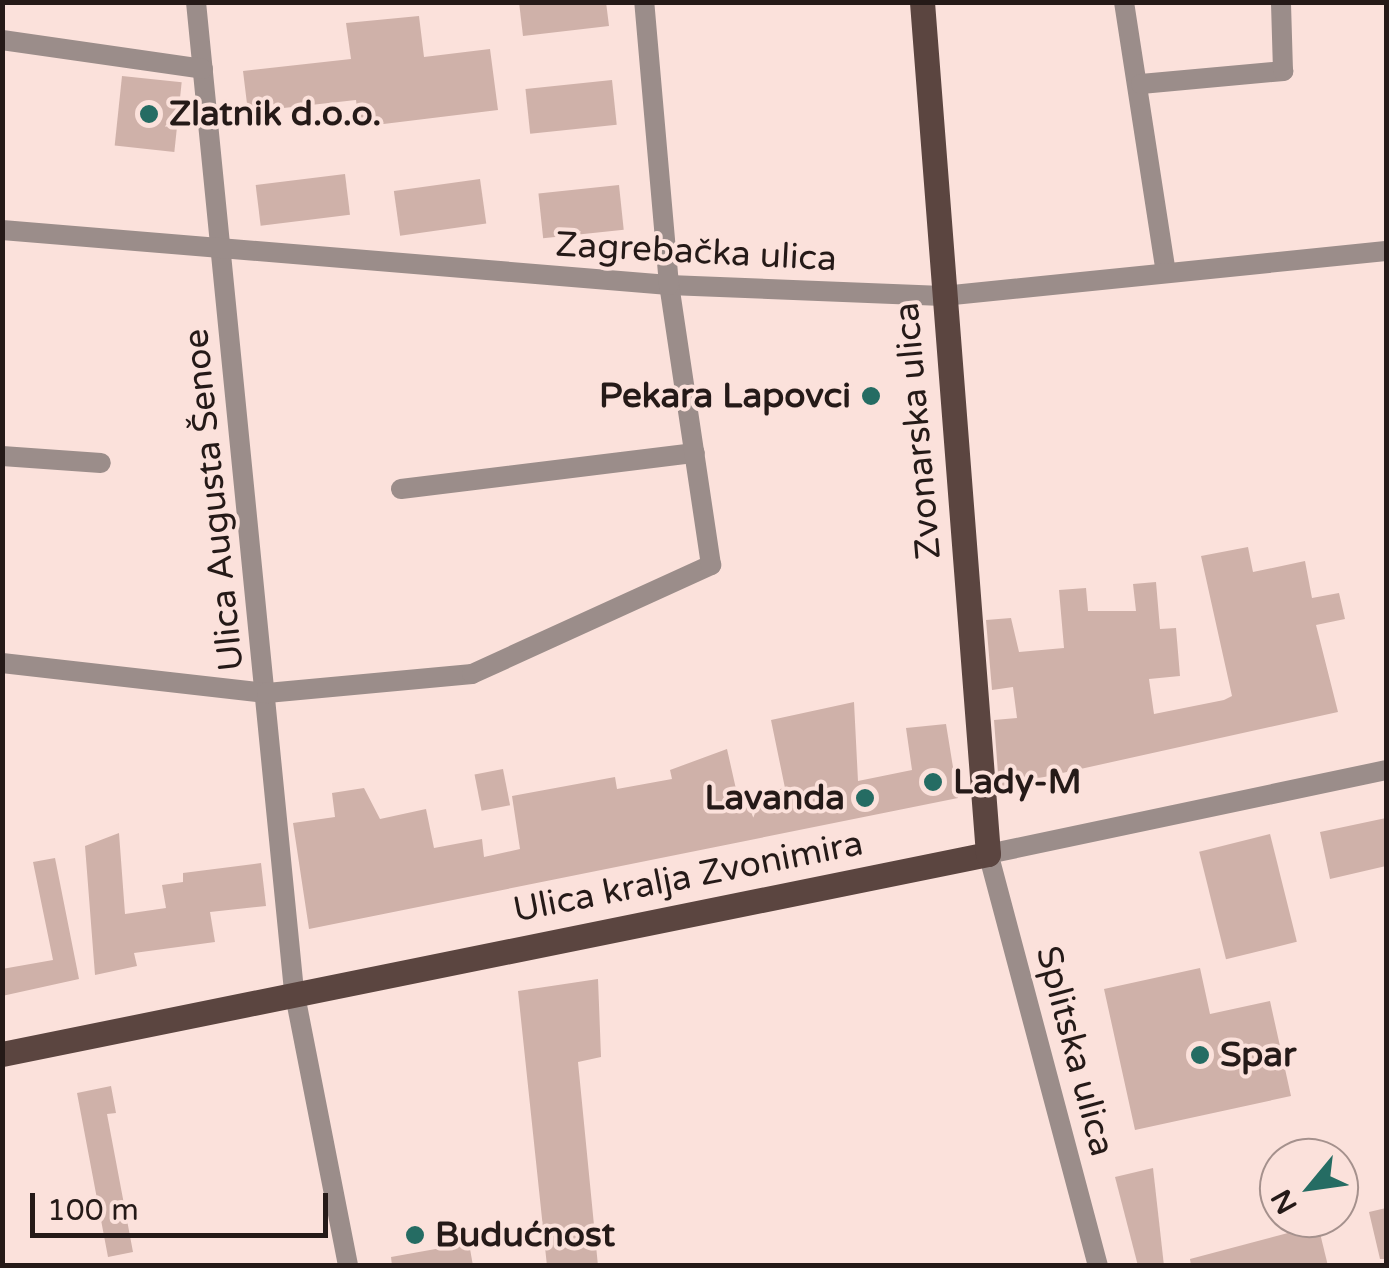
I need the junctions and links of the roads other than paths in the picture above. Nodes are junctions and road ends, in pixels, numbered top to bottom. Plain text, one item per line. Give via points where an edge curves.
1 (196, 2) edge
2 (644, 2) edge
3 (922, 2) edge
4 (1124, 2) edge
5 (1281, 2) edge
6 (2, 40) edge
7 (203, 70) junction
8 (1141, 84) junction
9 (2, 230) edge
10 (1386, 251) edge
11 (222, 253) junction
12 (1166, 273) junction
13 (670, 285) junction
14 (942, 296) junction
15 (695, 453) junction
16 (2, 456) edge
17 (102, 463) dead end
18 (402, 489) dead end
19 (2, 663) edge
20 (266, 692) junction
21 (1386, 770) edge
22 (988, 854) junction
23 (294, 990) junction
24 (2, 1054) edge
25 (348, 1266) edge
26 (1098, 1266) edge

1 - 7 street, Ulica Augusta Šenoe
2 - 13 street
3 - 14 main road, Zvonarska ulica
4 - 8 street
5 - 8 street via 1283,72
6 - 7 street
7 - 11 street, Ulica Augusta Šenoe
8 - 12 street
9 - 11 street, Zagrebačka ulica
10 - 12 street, Zagrebačka ulica
11 - 13 street, Zagrebačka ulica
11 - 20 street, Ulica Augusta Šenoe
12 - 14 street, Zagrebačka ulica
13 - 14 street, Zagrebačka ulica
13 - 15 street
14 - 22 main road, Zvonarska ulica
15 - 18 street
15 - 20 street via 711,565 472,674
16 - 17 street
19 - 20 street
20 - 23 street, Ulica Augusta Šenoe
21 - 22 street, Ulica kralja Zvonimira
22 - 23 main road, Ulica kralja Zvonimira
22 - 26 street, Splitska ulica
23 - 24 main road, Ulica kralja Zvonimira
23 - 25 street, Ulica Augusta Šenoe

